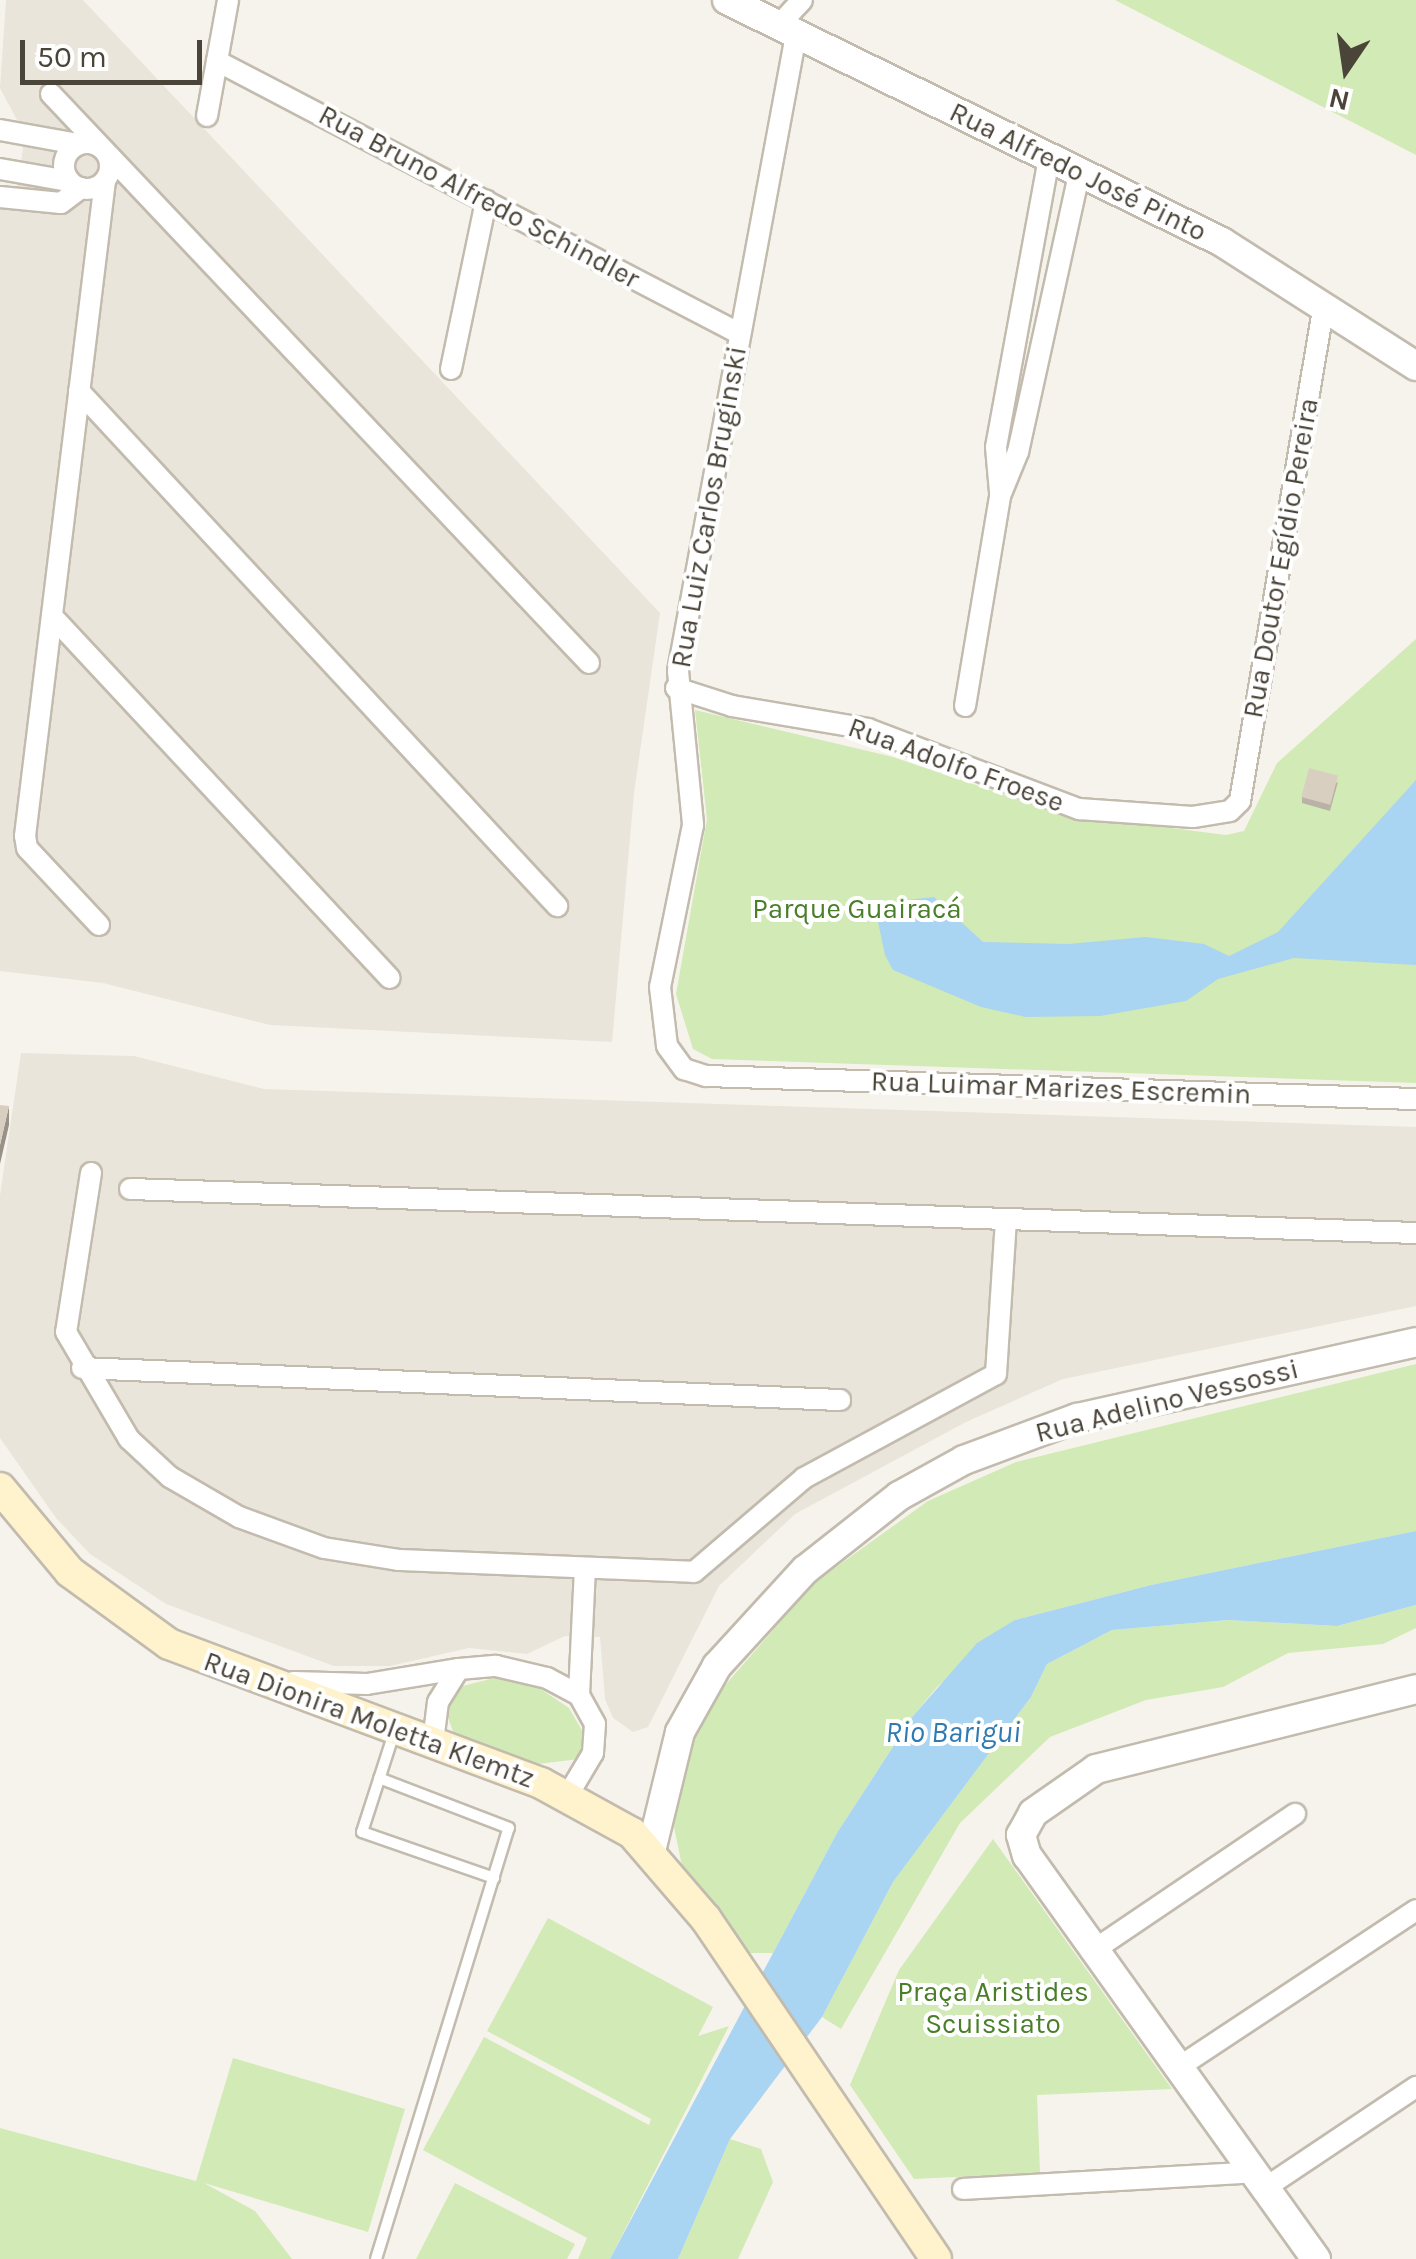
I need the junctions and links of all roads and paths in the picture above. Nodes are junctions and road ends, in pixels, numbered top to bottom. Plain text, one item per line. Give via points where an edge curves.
1 (228, 0) edge
2 (727, 0) edge
3 (802, 0) edge
4 (787, 30) junction
5 (217, 61) junction
6 (52, 94) dead end
7 (208, 116) dead end
8 (0, 130) edge
9 (77, 144) junction
10 (104, 150) junction
11 (1049, 159) junction
12 (0, 169) edge
13 (1079, 174) junction
14 (105, 181) junction
15 (75, 185) junction
16 (0, 197) edge
17 (486, 201) junction
18 (1324, 309) junction
19 (740, 334) junction
20 (1416, 366) edge
21 (451, 369) dead end
22 (79, 391) junction
23 (1000, 496) junction
24 (52, 616) junction
25 (589, 663) dead end
26 (676, 688) junction
27 (965, 706) dead end
28 (1237, 806) joint
29 (557, 906) dead end
30 (98, 925) dead end
31 (389, 978) dead end
32 (706, 1076) joint
33 (1416, 1098) edge
34 (92, 1173) dead end
35 (130, 1188) dead end
36 (1006, 1219) junction
37 (1416, 1233) edge
38 (1416, 1342) edge
39 (82, 1368) junction
40 (840, 1400) dead end
41 (0, 1488) edge
42 (585, 1569) junction
43 (459, 1669) junction
44 (246, 1678) junction
45 (1416, 1689) edge
46 (580, 1695) junction
47 (396, 1730) junction
48 (433, 1742) junction
49 (379, 1778) junction
50 (568, 1796) junction
51 (1295, 1814) dead end
52 (651, 1851) junction
53 (494, 1878) junction
54 (1416, 1910) edge
55 (1094, 1950) junction
56 (1179, 2068) junction
57 (1416, 2087) edge
58 (1259, 2180) junction
59 (963, 2189) dead end
60 (376, 2259) edge
61 (936, 2259) edge
62 (1316, 2259) edge

1 - 5 street
2 - 4 street, Rua Alfredo José Pinto
3 - 4 street
4 - 11 street, Rua Alfredo José Pinto
4 - 19 street, Rua Luiz Carlos Bruginski
5 - 7 street
5 - 17 street, Rua Bruno Alfredo Schindler
6 - 10 street
8 - 9 street
9 - 10 street
9 - 15 street via 64,161
10 - 14 street via 110,162
10 - 25 street
11 - 13 street, Rua Alfredo José Pinto
11 - 23 street via 996,447
12 - 15 street
13 - 18 street, Rua Alfredo José Pinto via 1222,242
13 - 23 street via 1018,452
14 - 15 street
14 - 22 street
15 - 16 street via 61,203
17 - 19 street, Rua Bruno Alfredo Schindler
17 - 21 street
18 - 20 street, Rua Alfredo José Pinto
18 - 28 street, Rua Doutor Egídio Pereira
19 - 26 street, Rua Luiz Carlos Bruginski
22 - 24 street
22 - 29 street
23 - 27 street
24 - 30 street via 26,842
24 - 31 street
26 - 28 street, Rua Adolfo Froese via 732,706 868,729 1079,809 1194,817
26 - 32 street, Rua Luiz Carlos Bruginski via 693,825 659,1012 676,1060
32 - 33 street, Rua Luimar Marizes Escremin
34 - 39 street via 66,1332
35 - 36 street
36 - 37 street
36 - 42 street via 996,1374 804,1478 694,1572
38 - 52 street, Rua Adelino Vessossi via 1077,1418 964,1460 899,1496 806,1570 717,1666 680,1732
39 - 40 street
39 - 42 street via 149,1459 204,1500 264,1528 376,1559
41 - 44 main road, Rua Dionira Moletta Klemtz via 40,1540 102,1600 169,1644
42 - 46 street
43 - 44 street via 368,1684
43 - 46 street via 519,1670
43 - 48 street via 438,1702
44 - 47 main road, Rua Dionira Moletta Klemtz
45 - 55 street via 1124,1759 1070,1784 1033,1813 1020,1835 1027,1856
46 - 50 street via 596,1740
47 - 48 main road, Rua Dionira Moletta Klemtz
47 - 49 lane
48 - 50 main road, Rua Dionira Moletta Klemtz
49 - 53 lane via 509,1828
49 - 53 lane via 362,1832
50 - 52 main road, Rua Dionira Moletta Klemtz via 614,1820
51 - 55 street
52 - 61 main road, Rua Dionira Moletta Klemtz via 732,1956
53 - 60 lane
54 - 56 street
55 - 56 street
56 - 58 street
57 - 58 street
58 - 59 street
58 - 62 street

